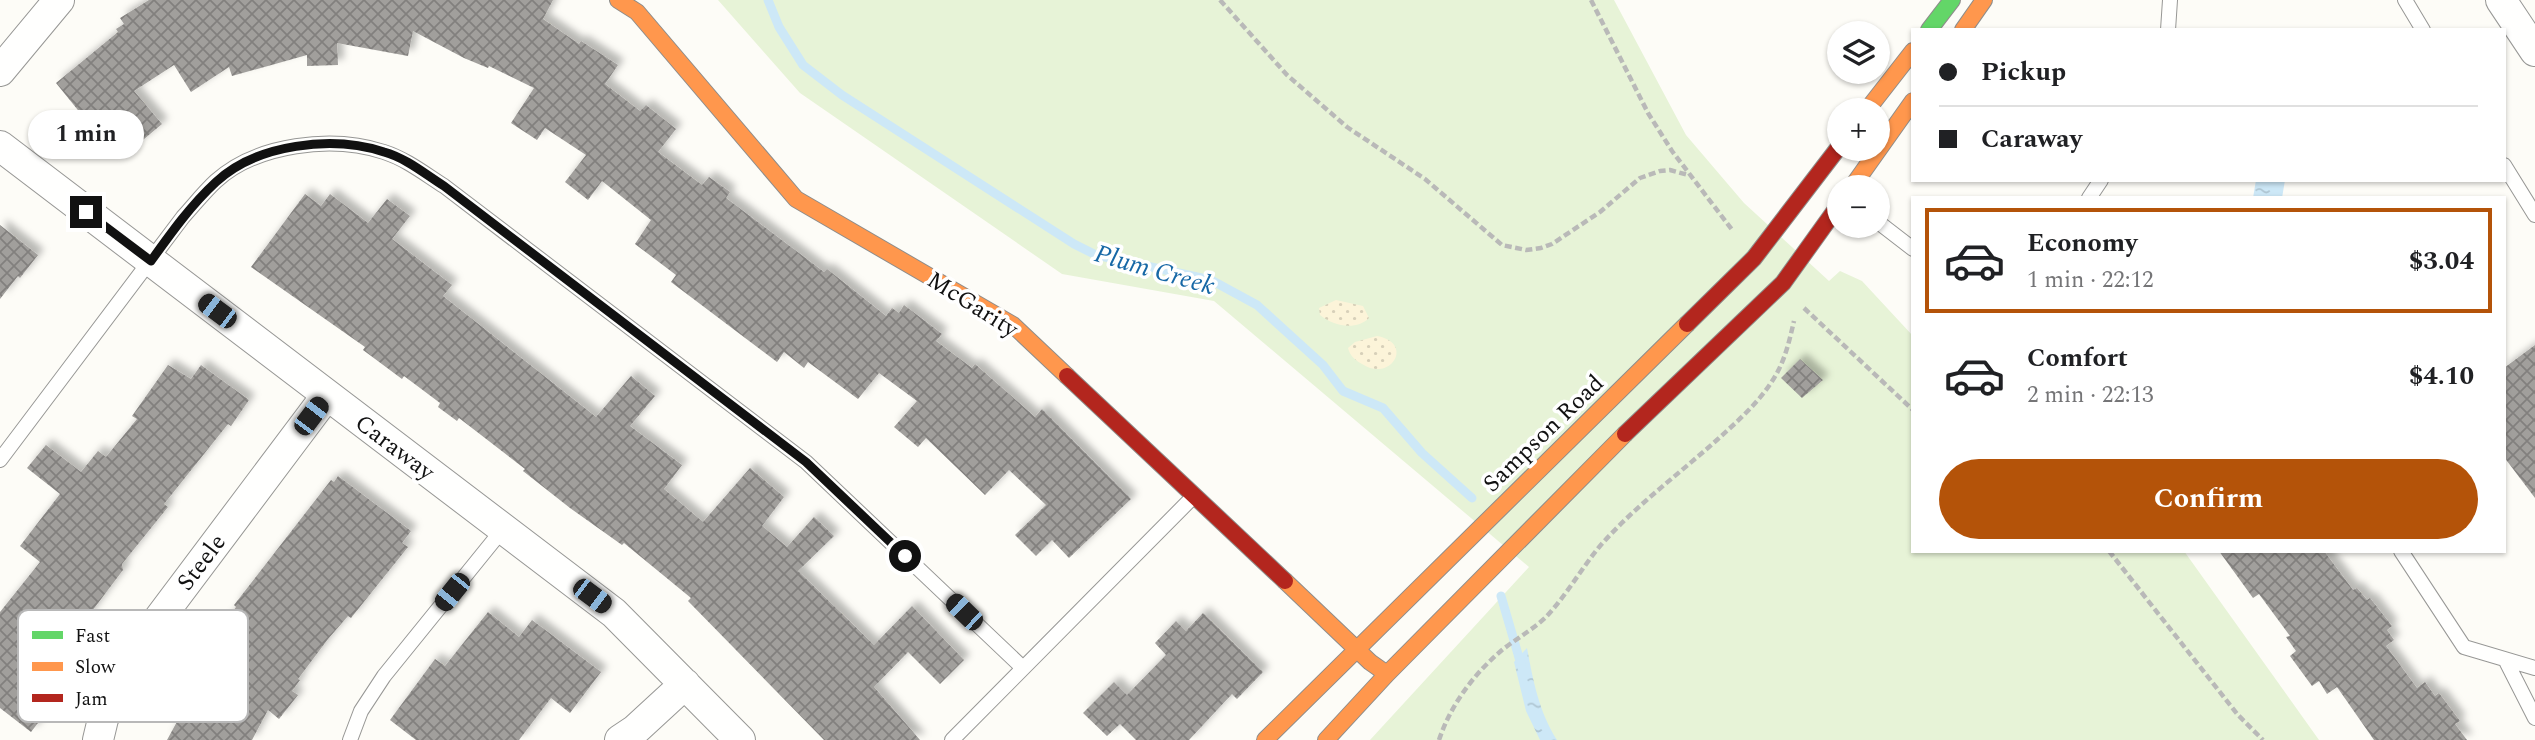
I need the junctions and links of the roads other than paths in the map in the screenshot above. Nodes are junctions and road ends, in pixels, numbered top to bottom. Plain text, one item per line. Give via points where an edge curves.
1 (59, 0) edge
2 (618, 0) edge
3 (1952, 0) edge
4 (1984, 0) edge
5 (2170, 0) edge
6 (2405, 0) edge
7 (2501, 0) edge
8 (1931, 28) edge
9 (1964, 28) edge
10 (2168, 28) edge
11 (2422, 28) edge
12 (2535, 51) edge
13 (1911, 54) edge
14 (0, 71) edge
15 (1876, 98) edge
16 (1911, 104) edge
17 (0, 146) edge
18 (1828, 161) edge
19 (2506, 168) edge
20 (1861, 175) edge
21 (2535, 215) edge
22 (1827, 222) edge
23 (1890, 231) edge
24 (1911, 247) edge
25 (151, 261) junction
26 (327, 395) junction
27 (0, 460) edge
28 (1195, 495) junction
29 (503, 529) junction
30 (2402, 553) edge
31 (166, 610) edge
32 (1356, 648) junction
33 (2506, 661) junction
34 (1023, 668) junction
35 (2535, 668) edge
36 (1387, 674) junction
37 (685, 684) junction
38 (2535, 718) edge
39 (102, 722) edge
40 (98, 740) edge
41 (351, 740) edge
42 (620, 740) edge
43 (740, 740) edge
44 (952, 740) edge
45 (1265, 740) edge
46 (1326, 740) edge

1 - 14 street
2 - 28 street, McGarity via 637,12 796,199 1013,325
3 - 8 street
4 - 9 street
5 - 10 lane
6 - 11 lane
7 - 12 street
13 - 15 street
16 - 20 street
17 - 25 street, Caraway
18 - 32 street, Sampson Road via 1754,258
19 - 21 lane
22 - 36 street via 1783,284 1628,431
23 - 24 lane
25 - 26 street, Caraway
25 - 27 lane
25 - 34 lane via 217,180 239,166 277,151 315,144 348,144 386,152 444,186 806,462
26 - 29 street, Caraway
26 - 31 street, Steele
28 - 32 street, McGarity
28 - 34 lane
29 - 37 street, Caraway via 614,613
29 - 41 lane via 384,676 361,711
30 - 33 lane via 2464,647
32 - 36 street, McGarity
32 - 45 street, Sampson Road
33 - 35 lane
33 - 38 lane
34 - 44 lane
36 - 46 street
37 - 42 street
37 - 43 street, Caraway
39 - 40 street, Steele

